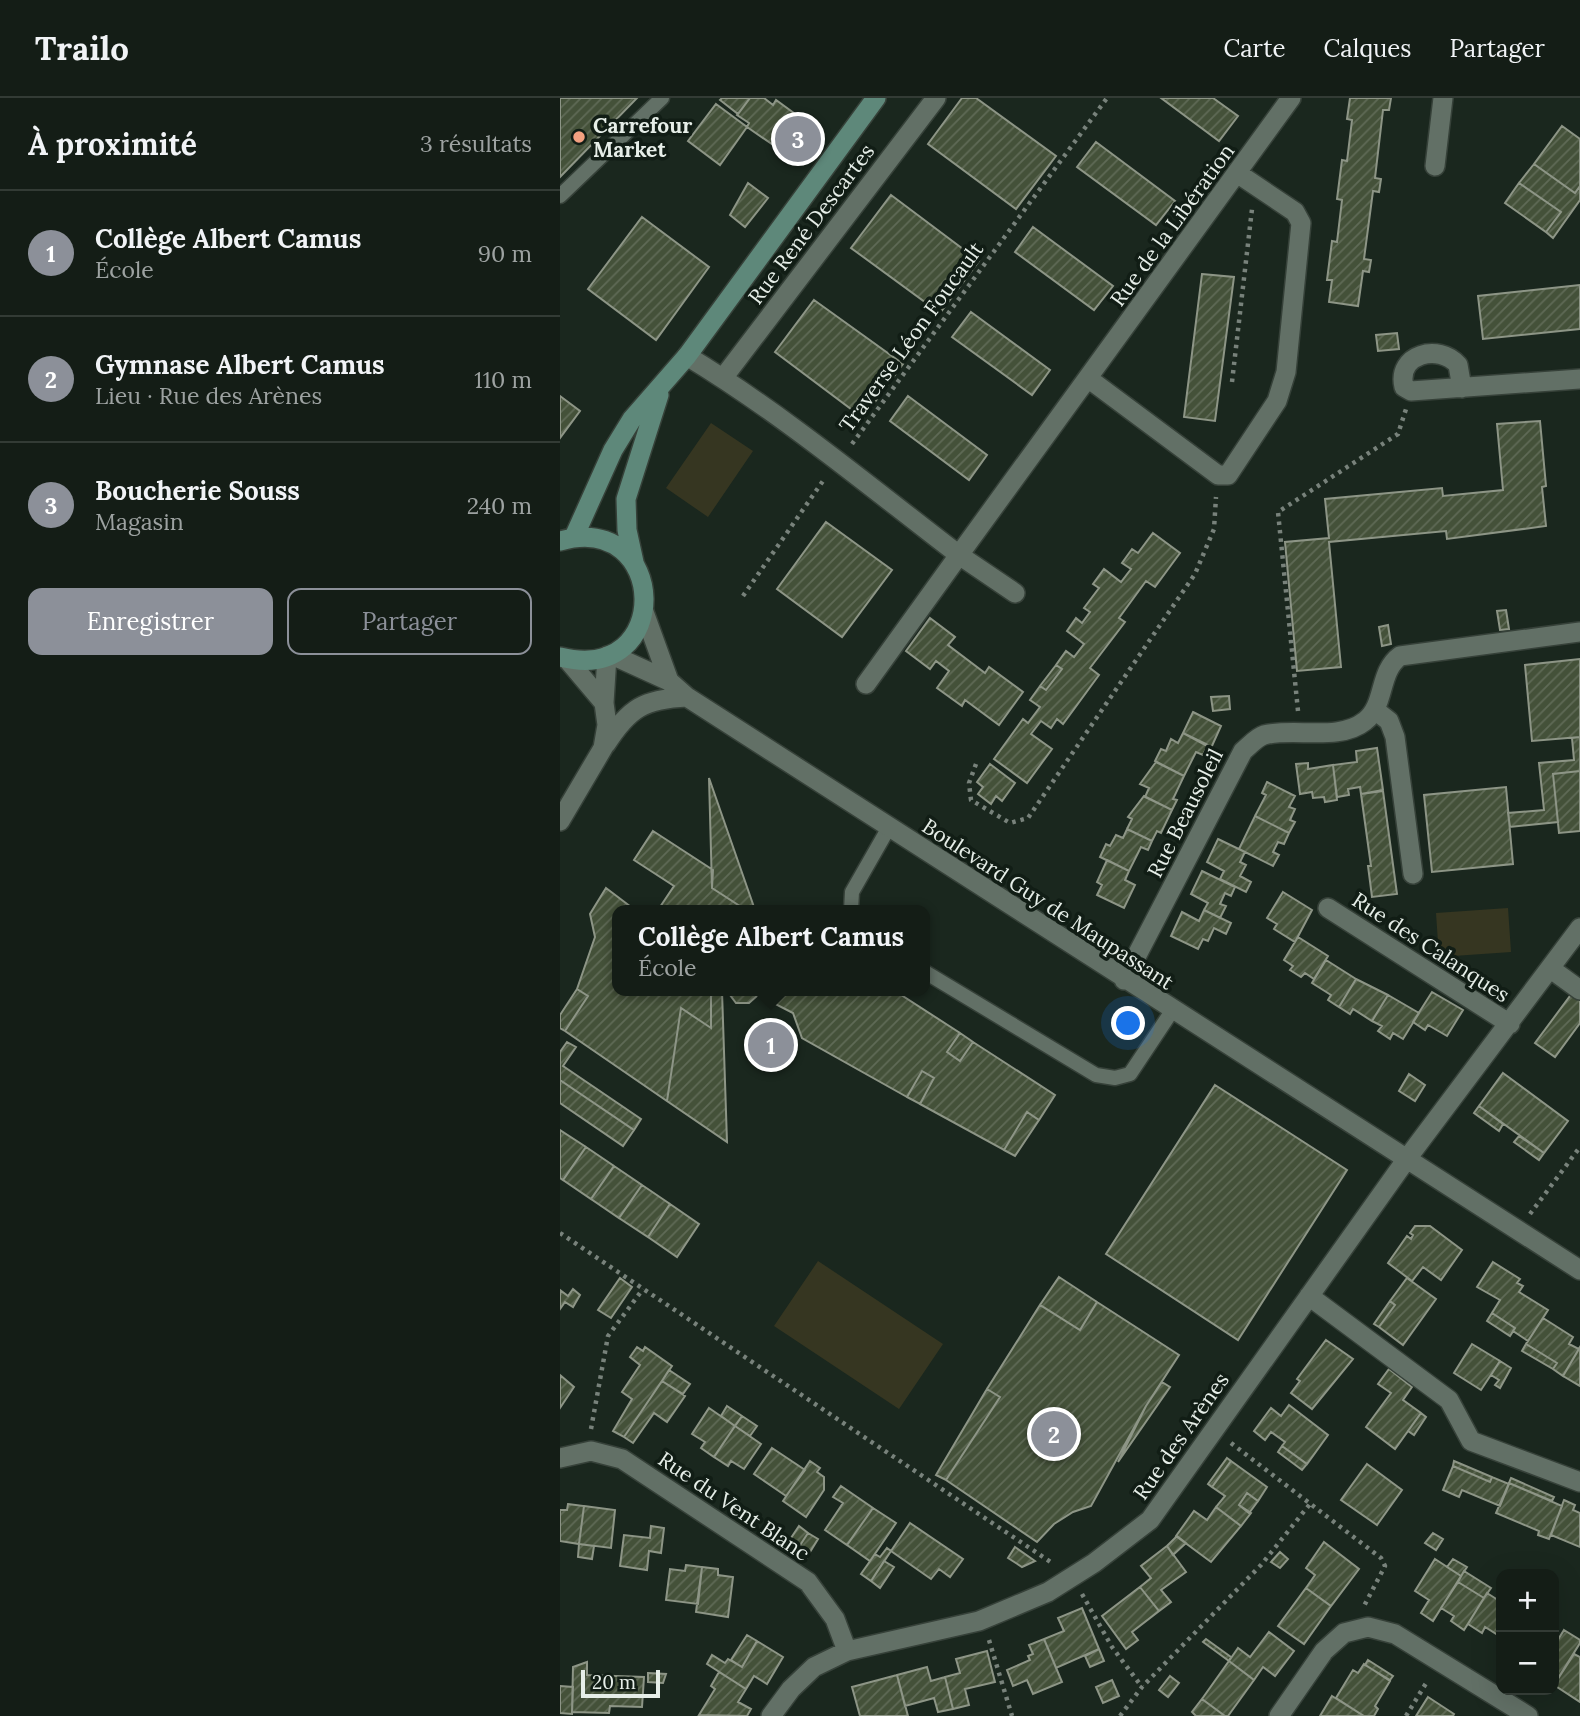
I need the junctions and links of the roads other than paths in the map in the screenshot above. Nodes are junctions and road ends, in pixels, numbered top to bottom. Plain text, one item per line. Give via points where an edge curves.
1 (663, 98) edge
2 (876, 98) edge
3 (936, 98) edge
4 (1291, 98) edge
5 (1443, 98) edge
6 (1435, 166) dead end
7 (1237, 173) junction
8 (560, 196) edge
9 (687, 356) junction
10 (723, 378) junction
11 (1089, 379) junction
12 (1580, 379) edge
13 (1462, 388) junction
14 (660, 390) junction
15 (567, 539) edge
16 (959, 555) junction
17 (634, 563) junction
18 (1015, 593) dead end
19 (644, 612) junction
20 (1580, 632) edge
21 (610, 655) junction
22 (564, 658) edge
23 (669, 681) junction
24 (866, 684) dead end
25 (687, 697) junction
26 (604, 703) junction
27 (1375, 710) junction
28 (603, 748) junction
29 (560, 821) edge
30 (888, 829) junction
31 (1413, 874) dead end
32 (851, 905) edge
33 (1328, 908) dead end
34 (1580, 928) edge
35 (1550, 969) junction
36 (930, 975) edge
37 (1124, 980) junction
38 (1580, 990) edge
39 (1172, 1011) junction
40 (1510, 1024) junction
41 (1406, 1160) junction
42 (1580, 1270) edge
43 (1309, 1296) junction
44 (560, 1458) edge
45 (1580, 1482) edge
46 (846, 1651) junction
47 (771, 1716) edge
48 (1279, 1716) edge
49 (1528, 1716) edge

1 - 8 lane
2 - 9 main road
3 - 10 street, Rue René Descartes
4 - 7 street, Rue de la Libération
5 - 6 street
7 - 11 street, Rue de la Libération
7 - 11 street via 1294,212 1301,223 1286,372 1277,401 1228,475 1218,475
9 - 10 street
9 - 14 main road
10 - 16 street
11 - 16 street, Rue de la Libération
12 - 13 street
13 - 13 street via 1452,358 1433,353 1409,361 1403,370 1404,387 1411,391
14 - 15 main road via 632,419 612,450
14 - 17 main road via 626,499
15 - 17 main road via 608,542
16 - 18 street
16 - 24 street, Rue de la Libération
17 - 19 main road via 644,587
19 - 21 main road via 629,642
19 - 23 street
20 - 27 street via 1399,656 1390,663
21 - 22 main road via 592,661
21 - 23 street
21 - 26 street
22 - 26 street
23 - 25 street, Boulevard Guy de Maupassant
25 - 28 street via 639,706 621,720
25 - 30 street, Boulevard Guy de Maupassant
26 - 28 street
27 - 31 street via 1389,721 1395,737
27 - 37 street, Rue Beausoleil via 1365,722 1348,729 1262,735 1242,751
28 - 29 street
30 - 32 lane via 852,891
30 - 37 street, Boulevard Guy de Maupassant
33 - 40 street, Rue des Calanques
34 - 35 street, Rue des Calanques
35 - 38 street
35 - 40 street, Rue des Calanques
36 - 39 lane via 1096,1075 1115,1079 1130,1074
37 - 39 street, Boulevard Guy de Maupassant
39 - 41 street, Boulevard Guy de Maupassant
40 - 41 street, Rue des Calanques
41 - 42 street, Boulevard Guy de Maupassant
41 - 43 street, Rue des Arènes
43 - 45 street via 1449,1400 1471,1441
43 - 46 street, Rue des Arènes via 1150,1520 1048,1592 979,1620
44 - 46 street, Rue du Vent Blanc via 591,1451 622,1459 808,1582 835,1619
46 - 47 street, Rue des Arènes via 814,1667
48 - 49 street via 1324,1651 1344,1633 1368,1628 1395,1634

